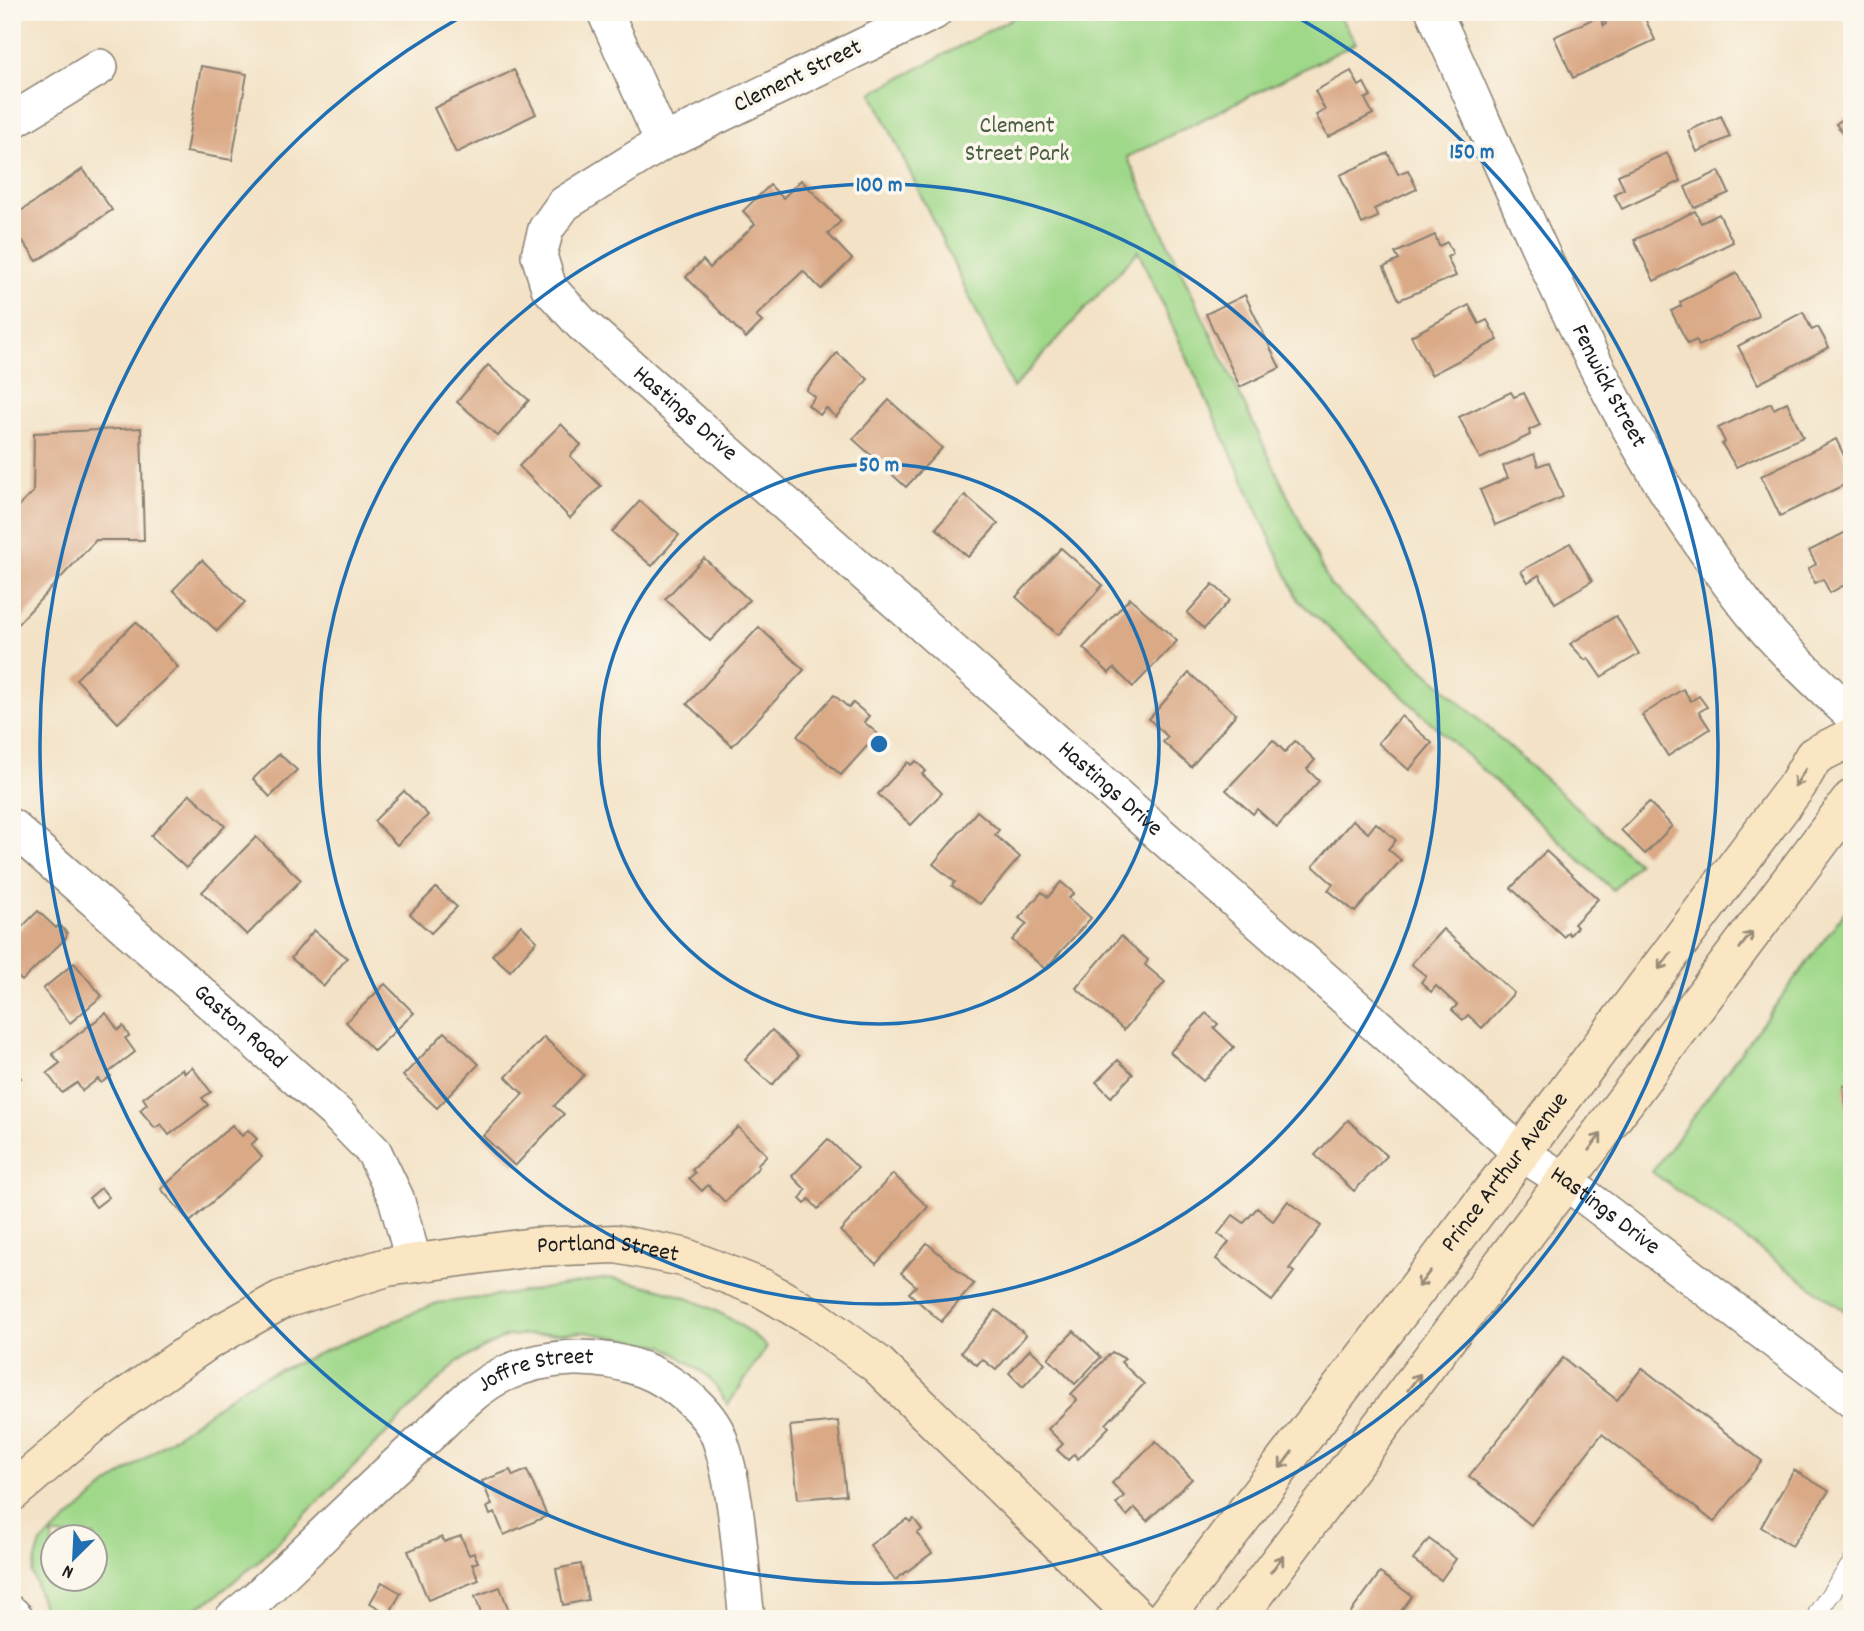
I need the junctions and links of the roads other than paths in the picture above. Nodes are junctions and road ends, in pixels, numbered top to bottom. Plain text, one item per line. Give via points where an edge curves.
1 (605, 12) edge
2 (934, 12) edge
3 (1434, 12) edge
4 (100, 67) dead end
5 (12, 121) edge
6 (663, 142) junction
7 (1852, 715) edge
8 (1852, 737) edge
9 (1852, 799) edge
10 (12, 827) edge
11 (1521, 1153) junction
12 (1565, 1181) junction
13 (414, 1264) junction
14 (1852, 1400) edge
15 (12, 1492) edge
16 (1852, 1563) edge
17 (1818, 1612) dead end
18 (12, 1614) edge
19 (17, 1619) edge
20 (232, 1619) edge
21 (747, 1619) edge
22 (1138, 1619) edge
23 (1164, 1619) edge
24 (1236, 1619) edge

1 - 6 street
2 - 6 street, Clement Street
3 - 7 street, Fenwick Street via 1615,406 1655,476 1749,610
4 - 5 street
6 - 11 street, Hastings Drive via 564,204 553,217 539,255 543,275 559,302
8 -> 11 street, Prince Arthur Avenue via 1814,755 1798,784
12 -> 9 street
10 - 13 street, Gaston Road via 335,1112 374,1152 396,1198
11 - 12 street, Hastings Drive
11 -> 23 street, Prince Arthur Avenue
12 - 14 street, Hastings Drive
24 -> 12 street
13 - 15 street, Portland Street via 387,1267 281,1300 206,1341 108,1410
13 - 22 street, Portland Street via 534,1247 615,1244 682,1256 762,1288 877,1364
16 - 17 lane
18 - 19 street
20 - 21 street, Joffre Street via 463,1404 502,1375 538,1362 582,1358 626,1364 656,1375 698,1407 720,1437

